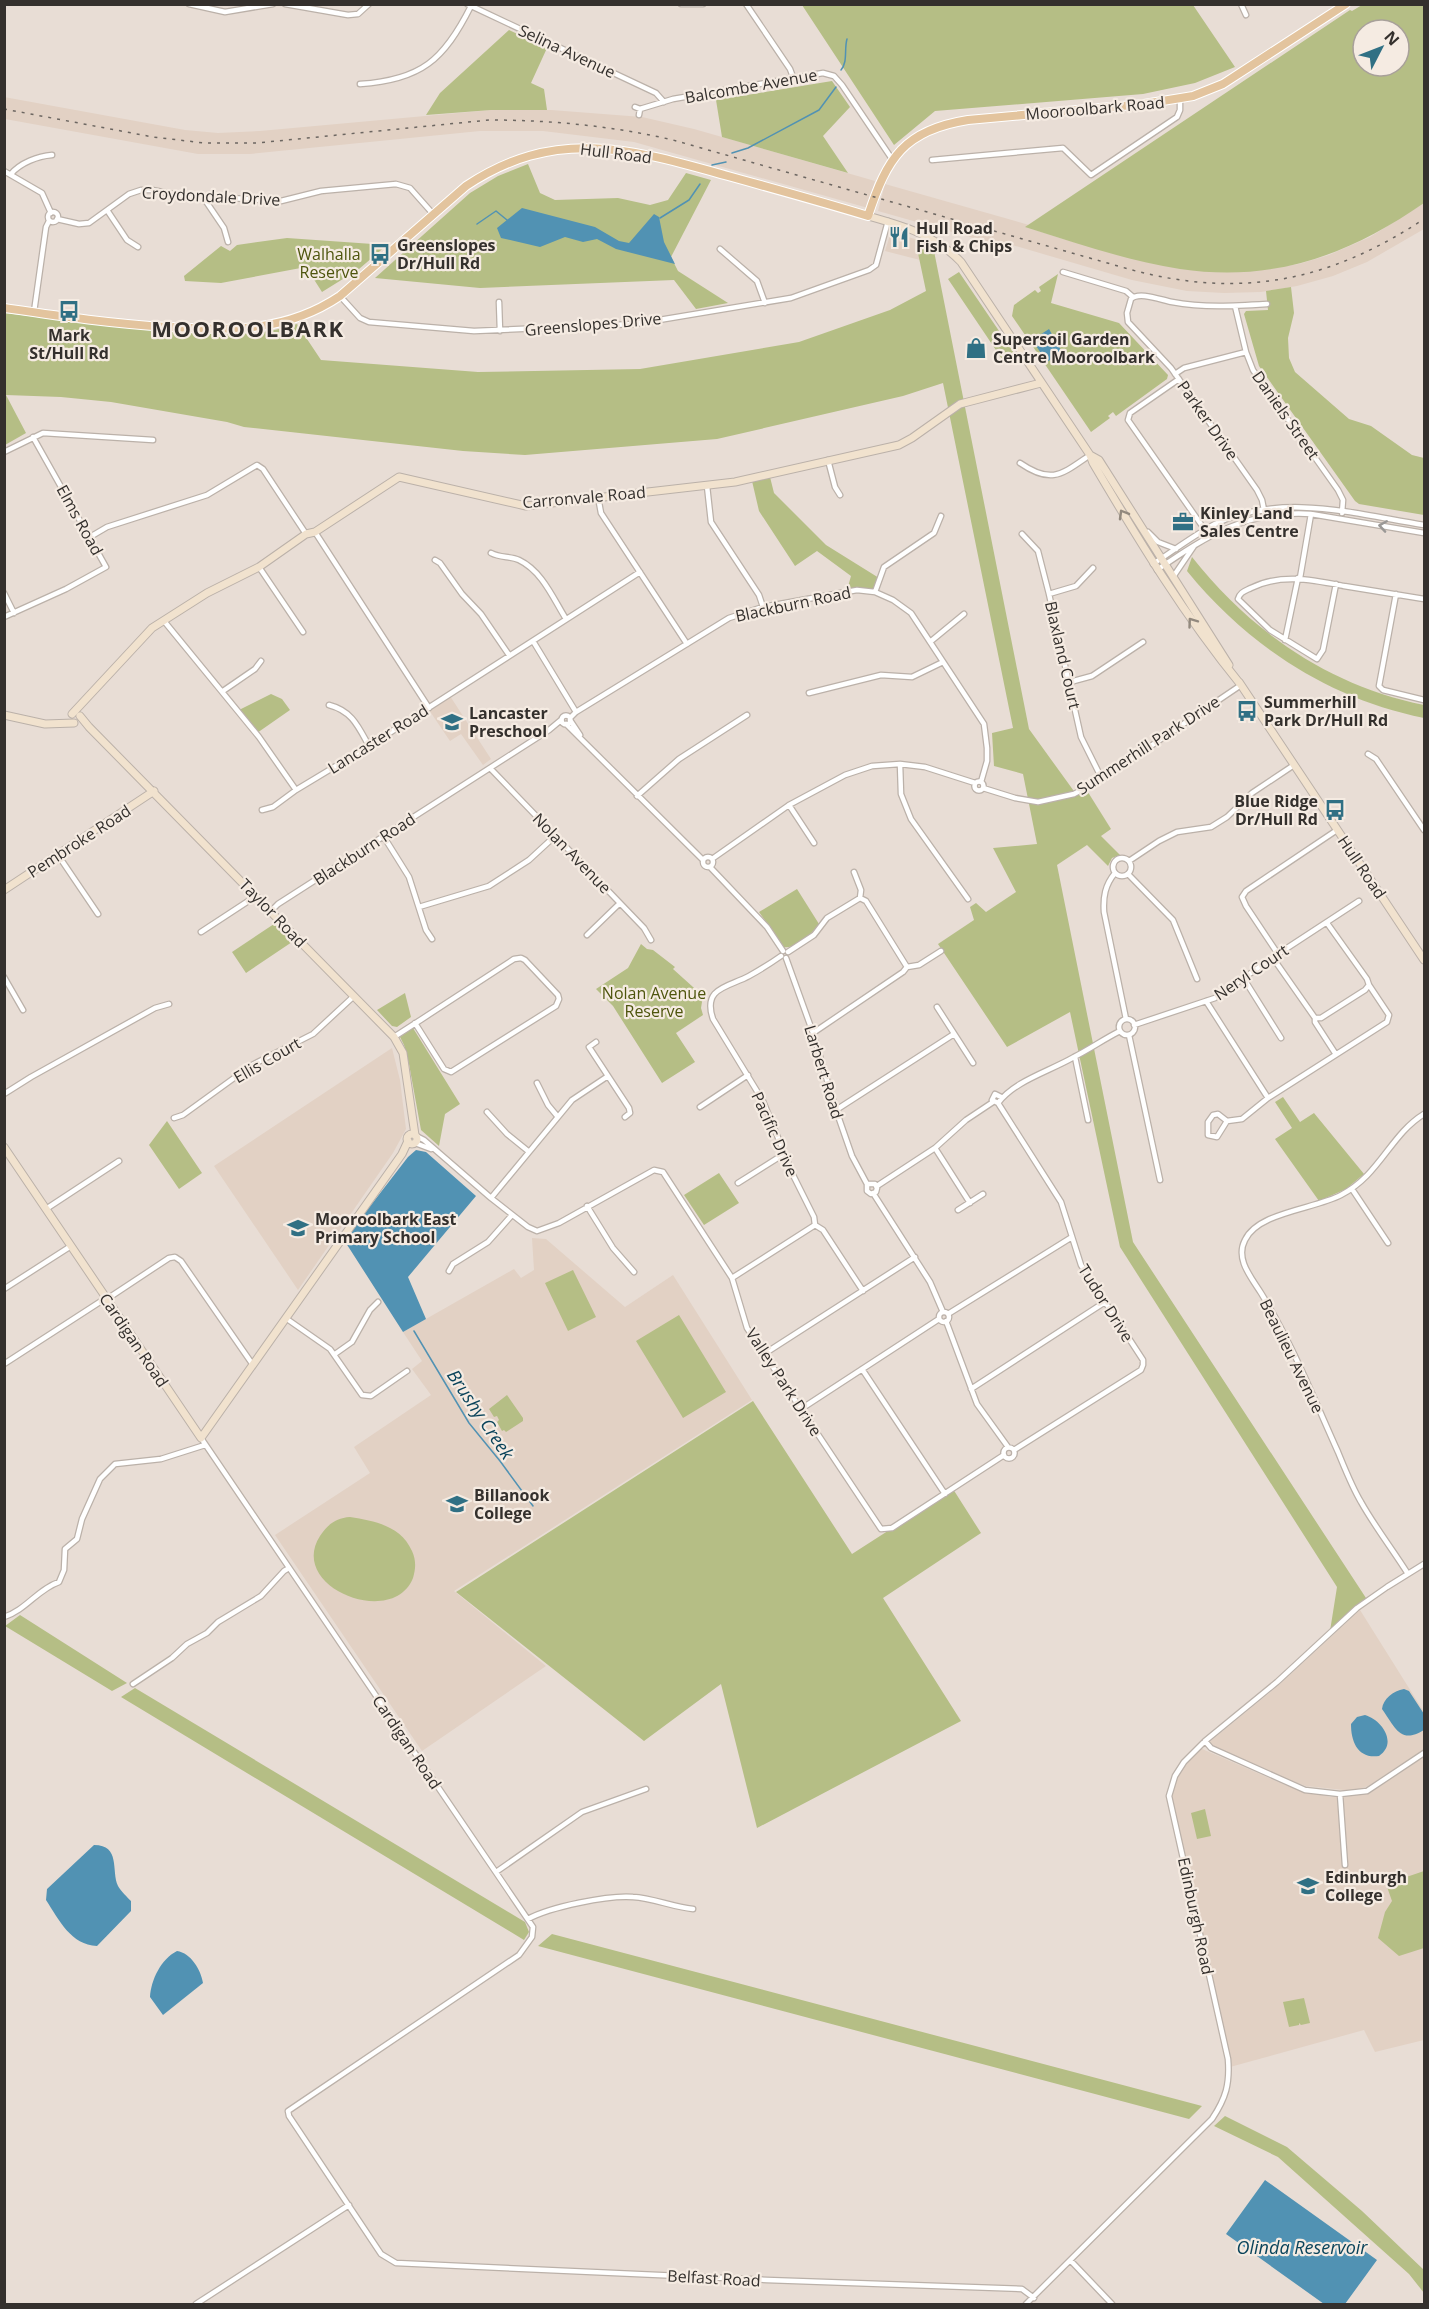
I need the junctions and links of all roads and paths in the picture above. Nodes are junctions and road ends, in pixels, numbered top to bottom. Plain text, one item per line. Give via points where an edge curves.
1 (273, 4) edge
2 (285, 4) edge
3 (369, 4) edge
4 (681, 4) edge
5 (703, 4) edge
6 (746, 4) edge
7 (1241, 4) edge
8 (1346, 4) edge
9 (192, 5) edge
10 (469, 5) edge
11 (1246, 15) dead end
12 (793, 77) junction
13 (360, 84) dead end
14 (1180, 100) junction
15 (664, 102) junction
16 (638, 110) dead end
17 (52, 155) dead end
18 (892, 159) junction
19 (932, 160) dead end
20 (4, 171) edge
21 (11, 174) junction
22 (203, 196) junction
23 (107, 210) junction
24 (51, 213) junction
25 (434, 215) junction
26 (868, 216) junction
27 (57, 219) junction
28 (49, 221) junction
29 (888, 221) junction
30 (228, 242) dead end
31 (138, 247) dead end
32 (720, 249) dead end
33 (1063, 272) dead end
34 (340, 296) junction
35 (1132, 297) junction
36 (499, 302) dead end
37 (765, 303) junction
38 (1267, 304) dead end
39 (1235, 306) junction
40 (4, 308) edge
41 (34, 312) junction
42 (500, 331) junction
43 (1246, 352) junction
44 (1175, 374) junction
45 (1179, 379) junction
46 (1041, 383) junction
47 (33, 437) junction
48 (153, 440) dead end
49 (4, 452) edge
50 (1090, 455) junction
51 (828, 460) junction
52 (1020, 463) dead end
53 (707, 486) junction
54 (840, 495) dead end
55 (598, 497) junction
56 (1125, 501) junction
57 (1264, 508) junction
58 (1342, 512) junction
59 (1311, 514) junction
60 (1265, 515) junction
61 (941, 516) dead end
62 (1341, 519) junction
63 (1425, 525) edge
64 (1205, 530) junction
65 (315, 532) junction
66 (1425, 533) edge
67 (306, 534) junction
68 (1022, 534) dead end
69 (90, 537) junction
70 (1196, 544) junction
71 (1176, 549) junction
72 (491, 553) dead end
73 (435, 560) dead end
74 (1163, 562) junction
75 (260, 567) junction
76 (1155, 567) junction
77 (1093, 568) dead end
78 (640, 572) junction
79 (1173, 577) junction
80 (1299, 578) junction
81 (1335, 584) junction
82 (875, 592) junction
83 (4, 593) edge
84 (1049, 594) junction
85 (1396, 594) junction
86 (1425, 599) edge
87 (763, 607) junction
88 (14, 613) junction
89 (964, 614) dead end
90 (4, 618) edge
91 (566, 619) junction
92 (164, 621) junction
93 (303, 632) dead end
94 (1285, 640) junction
95 (532, 641) junction
96 (930, 642) junction
97 (1143, 642) dead end
98 (687, 644) junction
99 (509, 655) junction
100 (261, 661) dead end
101 (943, 662) junction
102 (1070, 682) junction
103 (1241, 685) junction
104 (222, 691) junction
105 (809, 693) dead end
106 (1425, 699) edge
107 (329, 705) dead end
108 (429, 708) junction
109 (576, 712) junction
110 (4, 715) edge
111 (747, 715) dead end
112 (76, 716) junction
113 (566, 720) junction
114 (369, 746) junction
115 (1368, 754) dead end
116 (900, 764) junction
117 (1294, 765) junction
118 (490, 768) junction
119 (1102, 778) junction
120 (981, 782) junction
121 (975, 783) junction
122 (983, 788) junction
123 (296, 790) junction
124 (154, 791) junction
125 (638, 796) junction
126 (789, 806) junction
127 (262, 810) dead end
128 (1337, 830) junction
129 (1425, 830) edge
130 (555, 836) junction
131 (384, 837) junction
132 (814, 843) dead end
133 (58, 855) junction
134 (712, 859) junction
135 (703, 860) junction
136 (1129, 861) junction
137 (710, 867) junction
138 (854, 872) dead end
139 (1115, 873) junction
140 (1128, 874) junction
141 (4, 890) edge
142 (256, 896) junction
143 (860, 898) junction
144 (968, 899) dead end
145 (1359, 902) dead end
146 (620, 903) junction
147 (419, 907) junction
148 (271, 911) junction
149 (98, 914) dead end
150 (1327, 922) junction
151 (201, 932) dead end
152 (587, 935) dead end
153 (432, 939) dead end
154 (651, 940) dead end
155 (941, 951) dead end
156 (785, 954) junction
157 (1275, 956) junction
158 (1425, 960) edge
159 (906, 967) junction
160 (4, 977) edge
161 (1197, 979) dead end
162 (1244, 979) junction
163 (1369, 985) junction
164 (354, 996) junction
165 (1206, 1001) junction
166 (168, 1004) dead end
167 (937, 1007) dead end
168 (23, 1010) dead end
169 (1315, 1018) junction
170 (1126, 1019) junction
171 (415, 1023) junction
172 (1134, 1025) junction
173 (1120, 1031) junction
174 (813, 1033) junction
175 (954, 1034) junction
176 (1129, 1035) junction
177 (394, 1037) junction
178 (1281, 1038) dead end
179 (596, 1042) dead end
180 (1335, 1053) junction
181 (1075, 1057) junction
182 (973, 1063) dead end
183 (608, 1076) junction
184 (748, 1076) junction
185 (537, 1083) dead end
186 (4, 1094) edge
187 (1268, 1098) junction
188 (997, 1100) junction
189 (700, 1107) dead end
190 (836, 1110) junction
191 (487, 1112) dead end
192 (1425, 1114) edge
193 (625, 1117) dead end
194 (174, 1118) dead end
195 (558, 1118) junction
196 (1088, 1120) dead end
197 (1227, 1120) junction
198 (413, 1139) junction
199 (4, 1147) edge
200 (935, 1149) junction
201 (528, 1151) junction
202 (784, 1154) junction
203 (119, 1161) dead end
204 (1160, 1180) dead end
205 (738, 1183) dead end
206 (867, 1184) junction
207 (877, 1186) junction
208 (1352, 1189) junction
209 (873, 1193) junction
210 (983, 1194) dead end
211 (491, 1198) junction
212 (970, 1203) junction
213 (587, 1206) junction
214 (46, 1209) junction
215 (958, 1210) dead end
216 (512, 1215) junction
217 (815, 1225) junction
218 (1072, 1237) junction
219 (1388, 1243) dead end
220 (71, 1246) junction
221 (915, 1257) junction
222 (449, 1271) dead end
223 (634, 1272) dead end
224 (732, 1278) junction
225 (4, 1289) edge
226 (863, 1291) junction
227 (106, 1299) junction
228 (378, 1302) dead end
229 (1105, 1302) junction
230 (945, 1313) junction
231 (287, 1318) junction
232 (939, 1319) junction
233 (946, 1321) junction
234 (335, 1354) junction
235 (764, 1354) junction
236 (4, 1364) edge
237 (253, 1365) junction
238 (862, 1369) junction
239 (407, 1371) dead end
240 (970, 1389) junction
241 (801, 1409) junction
242 (203, 1441) junction
243 (1008, 1447) junction
244 (1014, 1450) junction
245 (1004, 1455) junction
246 (945, 1494) junction
247 (1425, 1564) edge
248 (289, 1568) junction
249 (1408, 1574) junction
250 (4, 1617) edge
251 (133, 1684) dead end
252 (1205, 1741) junction
253 (1425, 1753) edge
254 (646, 1789) dead end
255 (1340, 1794) junction
256 (1345, 1865) dead end
257 (496, 1872) junction
258 (693, 1909) dead end
259 (528, 1919) junction
260 (350, 2205) junction
261 (1071, 2261) junction
262 (1034, 2298) junction
263 (196, 2304) edge
264 (1026, 2304) edge
265 (1112, 2304) edge

1 - 9 street via 225,12
2 - 3 street via 348,15 358,14
4 - 5 street
6 - 12 street
7 - 11 street
8 - 14 main road, Mooroolbark Road via 1223,84
10 - 13 street via 450,44 427,64 393,80
10 - 15 street, Selina Avenue via 656,93
12 - 15 street, Balcombe Avenue
12 - 18 street, Balcombe Avenue via 823,73 834,76
14 - 18 main road, Mooroolbark Road via 953,122 928,130
14 - 19 street via 1178,117 1091,175 1063,148
15 - 16 street, Balcombe Avenue
17 - 21 street via 42,156
18 - 26 main road, Mooroolbark Road
20 - 21 street
21 - 24 street via 42,193
22 - 23 street, Croydondale Drive via 141,190
22 - 25 street, Croydondale Drive via 281,201 321,191 401,184 410,188
22 - 30 street via 224,228
23 - 27 street, Croydondale Drive via 83,224
23 - 31 street via 127,240
24 - 27 street
24 - 28 street
25 - 26 main road, Hull Road via 466,186 506,162 555,149 582,147 628,150
25 - 34 main road, Hull Road
26 - 29 street, Hull Road
27 - 28 street
28 - 41 street
29 - 37 street, Greenslopes Drive via 872,268 791,298
29 - 46 street, Hull Road via 919,231 950,251
32 - 37 street via 757,280
33 - 35 street via 1126,291
34 - 41 main road, Hull Road via 290,321 243,329 117,324
34 - 42 street, Greenslopes Drive via 360,318 369,321
35 - 39 street
35 - 44 street, Parker Drive via 1126,314 1128,322
36 - 42 street
37 - 42 street, Greenslopes Drive via 634,324
38 - 39 street
39 - 43 street, Daniels Street
40 - 41 main road, Hull Road
43 - 44 street via 1184,368
43 - 58 street, Daniels Street via 1253,370 1338,489
44 - 45 street, Parker Drive
45 - 57 street, Parker Drive via 1257,490
45 - 64 street via 1130,413 1128,420
46 - 50 street, Hull Road
46 - 51 street, Carronvale Road via 960,404 899,445
47 - 48 street via 67,433
47 - 49 street
47 - 69 street, Elms Road
50 - 52 street via 1055,476 1042,476
50 - 56 street, Hull Road via 1099,460
76 -> 50 street, Hull Road
51 - 53 street, Carronvale Road
51 - 54 street
53 - 55 street, Carronvale Road
53 - 87 street via 711,522
55 - 65 street, Carronvale Road via 526,506 399,477
55 - 78 street via 601,513
56 - 71 street via 1151,536
56 - 74 street, Hull Road
57 - 58 street via 1302,506
57 - 60 street, Parker Drive
57 - 64 street
58 - 62 street, Daniels Street
58 - 63 street
59 - 60 street
59 - 62 street
59 - 80 street
60 - 70 street via 1238,522
61 - 82 street via 934,533 885,567
66 -> 62 street
64 - 71 street
65 - 67 street, Carronvale Road
65 - 108 street
67 - 69 street via 263,469 256,465 207,495 107,527
67 - 75 street, Carronvale Road
68 - 84 street, Blaxland Court via 1038,551
69 - 88 street, Elms Road via 106,567
70 - 74 street
70 - 79 street
71 - 74 street
72 - 91 street via 534,568
73 - 99 street via 481,614
74 - 76 street
74 - 79 street, Hull Road
75 - 92 street, Carronvale Road via 207,593
75 - 93 street
103 -> 76 street, Hull Road
77 - 84 street via 1076,586
78 - 91 street, Lancaster Road
78 - 98 street
79 - 103 street, Hull Road
80 - 81 street
80 - 94 street
80 - 94 street via 1256,585 1239,594 1238,601
81 - 85 street
81 - 94 street via 1319,657 1312,657
82 - 87 street, Blackburn Road via 857,590
82 - 96 street, Blackburn Road via 911,613
83 - 88 street
84 - 102 street, Blaxland Court
85 - 86 street
85 - 106 street via 1379,686
87 - 98 street, Blackburn Road via 729,618
88 - 90 street, Elms Road
89 - 96 street
91 - 95 street, Lancaster Road
92 - 104 street
92 - 112 street, Carronvale Road via 143,636
95 - 99 street, Lancaster Road
95 - 109 street
96 - 101 street, Blackburn Road
97 - 102 street via 1092,676
98 - 109 street, Blackburn Road
99 - 108 street, Lancaster Road
100 - 104 street
101 - 105 street via 912,676 881,675
101 - 120 street, Blackburn Road via 984,724 987,761
102 - 119 street, Blaxland Court via 1081,737
103 - 117 street, Hull Road
103 - 119 street, Summerhill Park Drive
104 - 123 street
107 - 114 street via 342,708
108 - 114 street, Lancaster Road
109 - 113 street, Blackburn Road
110 - 112 street, Taylor Road via 45,724 62,724
111 - 125 street via 679,759
112 - 124 street, Taylor Road
113 - 118 street, Blackburn Road
113 - 125 street
114 - 123 street, Lancaster Road
115 - 129 street via 1376,759
116 - 121 street via 925,767
116 - 126 street via 872,766 845,775
116 - 144 street via 901,794 910,819
117 - 128 street, Hull Road
117 - 136 street via 1211,827 1177,832
118 - 130 street, Nolan Avenue
118 - 131 street, Blackburn Road
119 - 122 street, Summerhill Park Drive via 1074,794 1045,802
120 - 121 street
120 - 122 street
121 - 122 street, Summerhill Park Drive via 977,790
123 - 127 street, Lancaster Road
124 - 133 street, Pembroke Road
124 - 142 street, Taylor Road
125 - 135 street
126 - 132 street
126 - 134 street
128 - 157 street via 1242,897
128 - 158 street, Hull Road
130 - 146 street, Nolan Avenue
130 - 147 street via 489,886
131 - 147 street via 409,877
131 - 148 street, Blackburn Road
133 - 141 street, Pembroke Road
133 - 149 street
134 - 135 street
134 - 137 street
135 - 137 street via 705,867
136 - 139 street via 1116,860
136 - 140 street
137 - 156 street, Larbert Road via 766,927
138 - 143 street
139 - 140 street
139 - 170 street via 1106,888 1104,912
140 - 161 street via 1173,920
142 - 148 street, Taylor Road
142 - 151 street
143 - 156 street via 827,918 814,935
143 - 159 street via 866,901
145 - 150 street, Neryl Court
146 - 152 street
146 - 154 street, Nolan Avenue via 645,928
147 - 153 street
148 - 164 street, Taylor Road
150 - 157 street, Neryl Court
150 - 163 street
155 - 159 street
156 - 174 street, Larbert Road
156 - 184 street, Pacific Drive via 729,983 711,999 713,1019
157 - 162 street, Neryl Court
157 - 169 street
159 - 174 street
160 - 168 street
162 - 165 street, Neryl Court
162 - 178 street
163 - 169 street via 1321,1018
163 - 180 street via 1388,1012 1389,1020
164 - 177 street, Taylor Road
164 - 194 street, Ellis Court via 313,1034 252,1065
165 - 172 street, Neryl Court
165 - 187 street
166 - 186 street via 134,1019
167 - 175 street
169 - 180 street
170 - 172 street
170 - 173 street via 1120,1023
171 - 171 street via 518,958 525,960 559,999 556,1006 451,1072 444,1069
171 - 177 street
172 - 176 street
173 - 176 street
173 - 181 street
174 - 190 street, Larbert Road
175 - 182 street
175 - 190 street
176 - 204 street
177 - 198 street, Taylor Road via 403,1053
179 - 183 street via 589,1047
180 - 187 street
181 - 188 street via 1029,1078
181 - 196 street
183 - 193 street via 629,1108
183 - 195 street via 578,1095
184 - 189 street
184 - 202 street, Pacific Drive via 763,1101
185 - 195 street
187 - 197 street via 1242,1119
188 - 200 street via 966,1120
188 - 218 street, Tudor Drive via 1061,1202
190 - 206 street, Larbert Road via 852,1156
191 - 201 street
192 - 208 street, Beaulieu Avenue via 1408,1125 1380,1163
195 - 201 street
197 - 197 street via 1213,1115 1208,1122 1208,1135 1217,1137
198 - 211 street via 424,1140
198 - 231 street
199 - 214 street, Cardigan Road
200 - 207 street
200 - 212 street
201 - 211 street
202 - 205 street
202 - 217 street, Pacific Drive
203 - 214 street
206 - 207 street via 873,1182
206 - 209 street via 867,1191
207 - 209 street
208 - 219 street
208 - 249 street, Beaulieu Avenue via 1322,1204 1260,1223 1245,1238 1242,1258 1277,1319 1360,1500
209 - 221 street
210 - 212 street
211 - 216 street
212 - 215 street
213 - 216 street via 542,1230 528,1227
213 - 223 street via 613,1248
213 - 224 street, Valley Park Drive via 658,1170
214 - 220 street, Cardigan Road
216 - 222 street via 489,1242 453,1264
217 - 224 street
217 - 226 street, Pacific Drive
218 - 229 street, Tudor Drive via 1081,1265
218 - 230 street
220 - 225 street
220 - 227 street, Cardigan Road
221 - 226 street
221 - 230 street
224 - 235 street, Valley Park Drive via 744,1320
226 - 235 street
227 - 236 street
227 - 237 street via 175,1257
227 - 242 street, Cardigan Road
228 - 234 street via 352,1342
229 - 240 street
229 - 244 street, Tudor Drive via 1143,1360 1141,1370
230 - 232 street via 939,1314
230 - 233 street
231 - 234 street
231 - 237 street
232 - 233 street
232 - 238 street
233 - 240 street
234 - 239 street via 366,1397
235 - 241 street, Valley Park Drive
237 - 242 street
238 - 241 street
238 - 246 street
240 - 243 street
241 - 246 street, Valley Park Drive via 877,1525 886,1530
242 - 248 street, Cardigan Road
242 - 250 street via 161,1459 115,1464 100,1479 77,1539 65,1549 59,1582 16,1613
243 - 244 street
243 - 245 street
244 - 245 street via 1011,1458
245 - 246 street
247 - 249 street, Edinburgh Road
248 - 251 street via 261,1596
248 - 257 street, Cardigan Road
249 - 252 street, Edinburgh Road via 1357,1608 1277,1682
252 - 255 street via 1211,1748 1305,1790
252 - 261 street, Edinburgh Road via 1184,1762 1169,1796 1228,2059 1226,2092 1212,2119
253 - 255 street via 1367,1791
254 - 257 street via 582,1812
255 - 256 street
257 - 259 street, Cardigan Road
258 - 259 street via 643,1898 610,1897
259 - 260 street via 533,1927 532,1937 519,1955 288,2111
260 - 262 street, Belfast Road via 381,2254 396,2263 1022,2289
260 - 263 street
261 - 262 street, Edinburgh Road
261 - 265 street
262 - 264 street, Edinburgh Road

